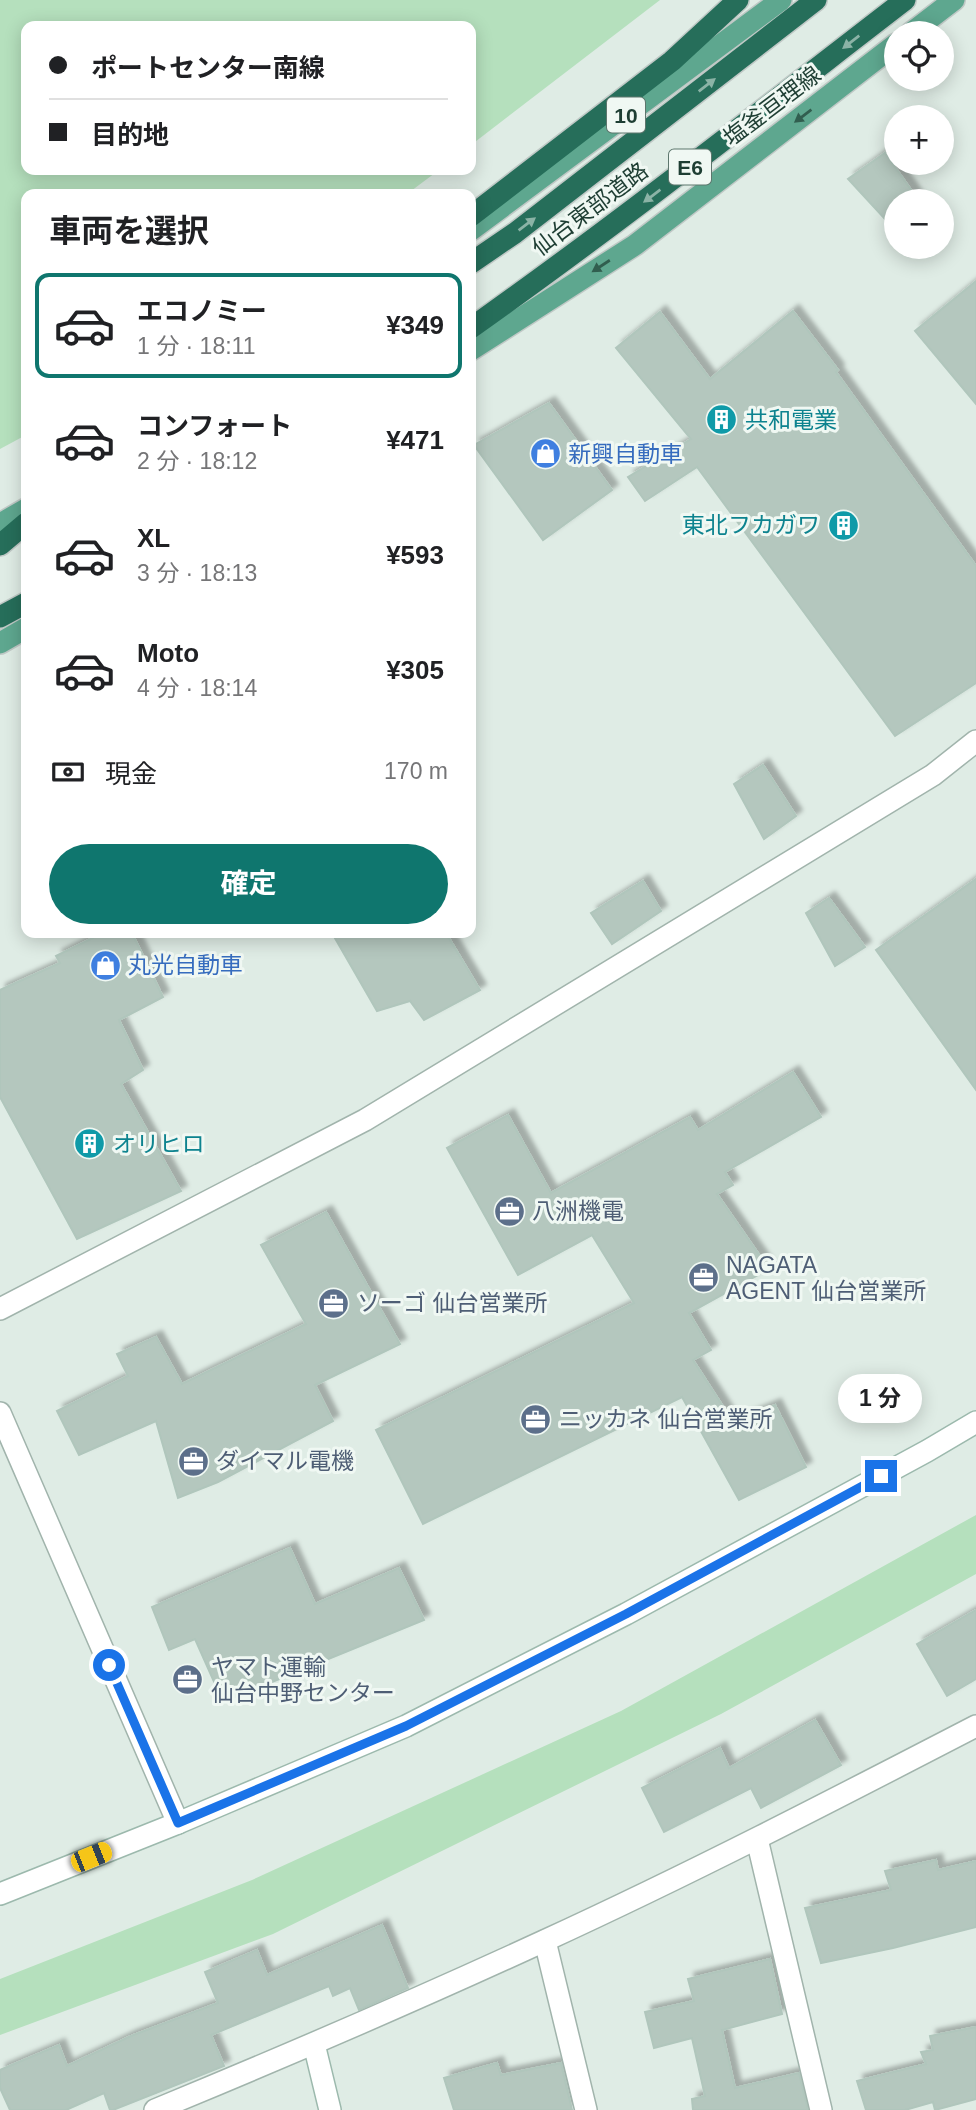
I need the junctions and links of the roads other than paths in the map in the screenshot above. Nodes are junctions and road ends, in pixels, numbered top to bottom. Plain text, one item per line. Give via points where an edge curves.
1 (738, 0) edge
2 (781, 0) edge
3 (816, 0) edge
4 (905, 0) edge
5 (954, 0) edge
6 (927, 21) edge
7 (884, 53) edge
8 (476, 212) edge
9 (476, 226) edge
10 (476, 259) edge
11 (476, 324) edge
12 (476, 347) edge
13 (21, 512) edge
14 (0, 524) edge
15 (21, 527) edge
16 (21, 539) edge
17 (0, 545) edge
18 (0, 551) edge
19 (21, 606) edge
20 (0, 617) edge
21 (21, 631) edge
22 (0, 643) edge
23 (976, 741) edge
24 (0, 1309) edge
25 (0, 1413) edge
26 (976, 1422) edge
27 (976, 1726) edge
28 (178, 1823) junction
29 (757, 1839) junction
30 (0, 1894) edge
31 (545, 1941) junction
32 (314, 2044) junction
33 (155, 2110) edge
34 (330, 2110) edge
35 (586, 2110) edge
36 (821, 2110) edge

1 - 8 highway via 672,61
2 - 9 main road, 10
10 -> 3 highway, 仙台東部道路 / E6
4 -> 11 highway, 仙台東部道路 / E6
5 - 6 main road
7 -> 12 main road, 塩釜亘理線 via 635,245
13 - 14 main road
15 - 17 highway
16 - 18 highway
19 - 20 highway
21 - 22 main road
23 - 24 street via 933,775 365,1120
25 - 28 street
26 - 28 street via 626,1614 418,1720
27 - 29 street
28 - 30 street
29 - 31 street
29 - 36 street
31 - 32 street
31 - 35 street
32 - 33 street
32 - 34 street

